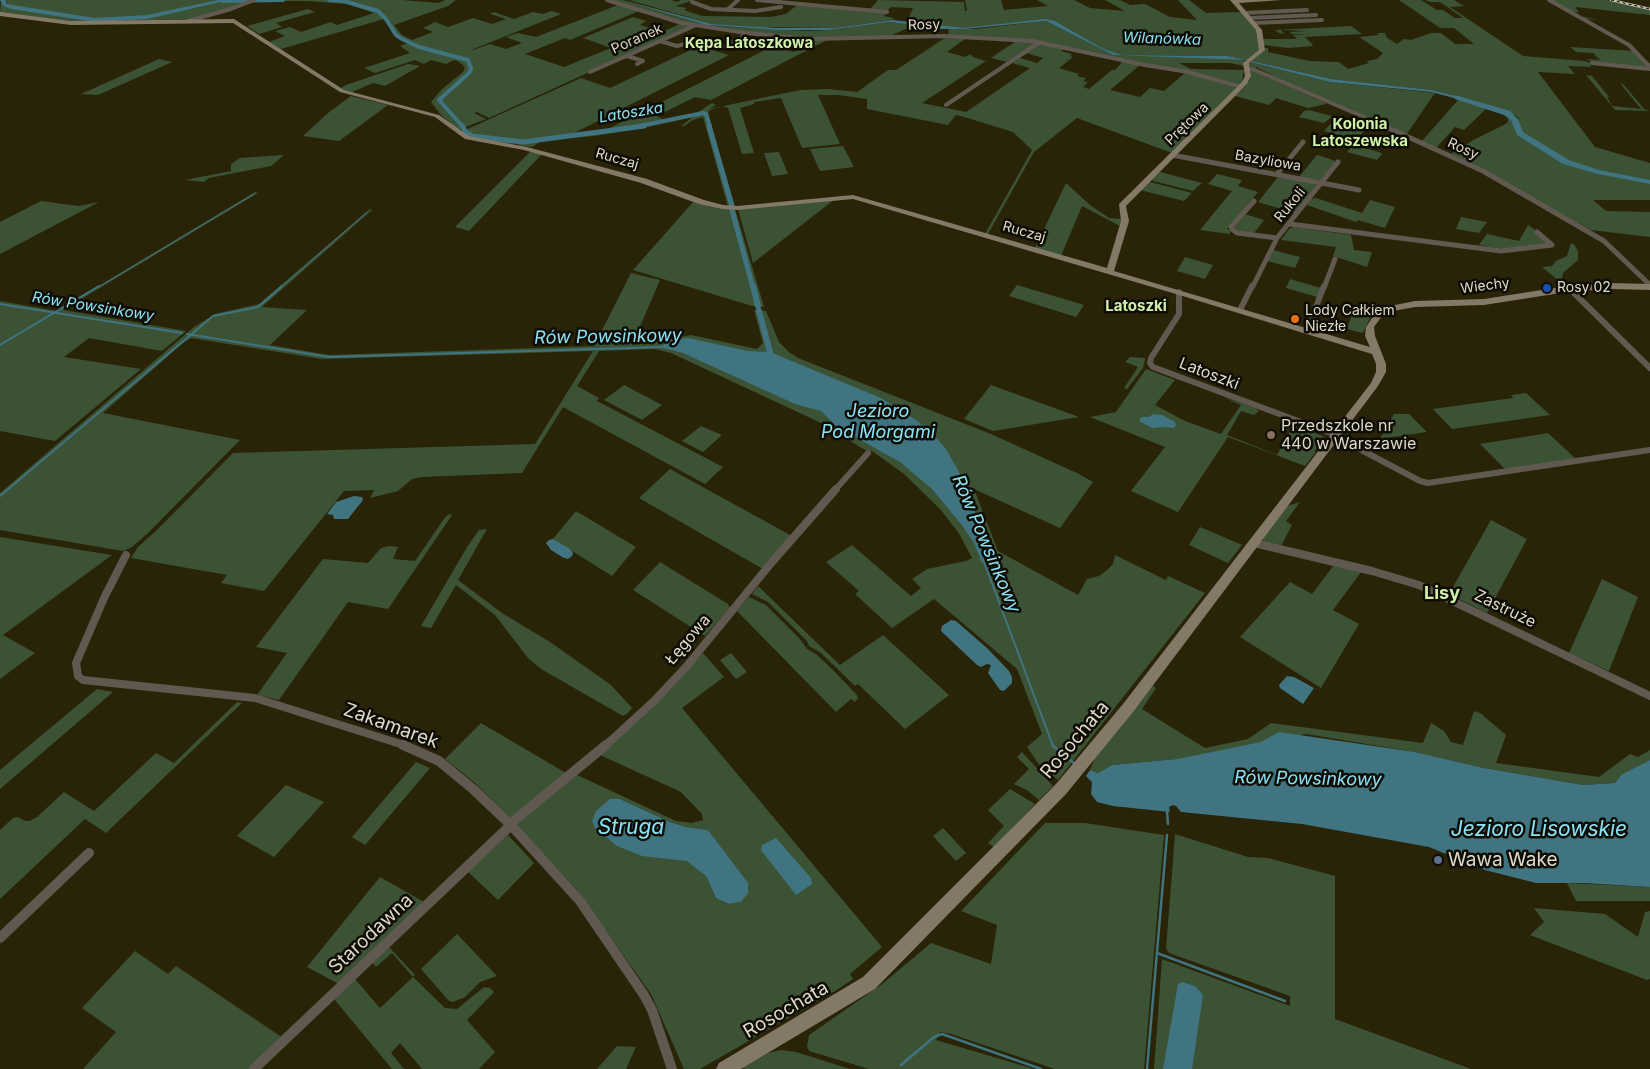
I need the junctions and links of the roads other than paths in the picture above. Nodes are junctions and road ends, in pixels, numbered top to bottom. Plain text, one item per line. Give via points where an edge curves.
1 (254, 0) edge
2 (607, 0) edge
3 (738, 0) edge
4 (757, 0) edge
5 (1279, 0) edge
6 (1549, 0) edge
7 (1234, 1) edge
8 (692, 2) dead end
9 (781, 7) dead end
10 (727, 10) junction
11 (1307, 10) dead end
12 (886, 12) dead end
13 (1244, 13) junction
14 (0, 14) edge
15 (1316, 15) dead end
16 (1249, 18) junction
17 (1322, 20) dead end
18 (188, 21) junction
19 (1254, 23) junction
20 (694, 26) junction
21 (746, 33) junction
22 (660, 41) junction
23 (1040, 42) junction
24 (685, 44) dead end
25 (721, 47) dead end
26 (627, 56) junction
27 (1248, 63) junction
28 (1592, 63) dead end
29 (637, 64) dead end
30 (1650, 68) edge
31 (590, 72) dead end
32 (1241, 87) junction
33 (946, 105) dead end
34 (1303, 142) dead end
35 (1172, 155) junction
36 (1338, 162) dead end
37 (1277, 174) junction
38 (1322, 182) junction
39 (1359, 190) dead end
40 (1254, 201) dead end
41 (1290, 224) junction
42 (1537, 232) dead end
43 (1277, 238) junction
44 (1334, 259) dead end
45 (1110, 272) junction
46 (1650, 286) edge
47 (1570, 289) junction
48 (1179, 292) junction
49 (1240, 310) junction
50 (1307, 330) junction
51 (1376, 352) junction
52 (1381, 364) joint
53 (1650, 368) edge
54 (1335, 436) junction
55 (1650, 450) edge
56 (868, 453) dead end
57 (1254, 543) junction
58 (126, 555) dead end
59 (1650, 696) edge
60 (510, 824) junction
61 (89, 853) dead end
62 (0, 938) edge
63 (254, 1069) edge
64 (672, 1069) edge
65 (726, 1069) edge

1 - 18 street
2 - 20 street, Rosy
3 - 10 street
4 - 12 street
5 - 7 street
6 - 30 street via 1629,45
7 - 13 street
8 - 10 street via 708,9
9 - 10 street via 756,11
11 - 13 street
13 - 16 street
14 - 18 street, Ruczaj via 71,23
15 - 16 street
16 - 19 street
17 - 19 street
18 - 45 street, Ruczaj via 236,22 342,91 437,116 468,138 519,146 644,181 702,202 732,208 853,197
19 - 27 street via 1259,30 1262,47
20 - 21 street, Rosy
20 - 22 street, Poranek
21 - 23 street, Rosy via 811,39 954,36
21 - 25 street
22 - 24 street via 677,46
22 - 26 street, Poranek
23 - 32 street, Rosy via 1193,73
23 - 33 street
26 - 29 street via 643,61
26 - 31 street, Poranek
27 - 32 street via 1248,78
27 - 46 street, Rosy via 1256,70 1483,171 1604,241
28 - 30 street
32 - 35 street, Prętowa
34 - 37 street
35 - 37 street, Bazyliowa
35 - 45 street, Prętowa via 1122,206 1125,220
36 - 38 street, Rukoli
37 - 38 street, Bazyliowa
38 - 39 street, Bazyliowa
38 - 41 street, Rukoli
40 - 43 street via 1231,227 1232,230
41 - 42 street via 1501,251 1552,245
41 - 43 street, Rukoli
43 - 49 street
44 - 50 street
45 - 48 street, Ruczaj
46 - 47 street, Wiechy
47 - 51 street, Wiechy via 1484,302 1415,304 1390,309 1379,314 1370,327
47 - 53 street
48 - 49 street, Ruczaj
48 - 54 street, Latoszki via 1179,314 1151,358 1153,367
49 - 50 street, Ruczaj
50 - 51 street, Ruczaj
51 - 52 street, Wiechy
52 - 54 street, Rosochata via 1382,372 1375,384
54 - 55 street via 1428,483
54 - 57 street, Rosochata
56 - 60 street, Łęgowa via 654,701
57 - 59 street, Zastruże via 1419,585
57 - 65 street, Rosochata via 1046,806 869,983
58 - 60 street, Zakamarek via 76,663 78,676 83,680 255,698 407,746 439,761
60 - 63 street, Starodawna
60 - 64 street, Zakamarek via 580,901 640,989 652,1010
61 - 62 street

